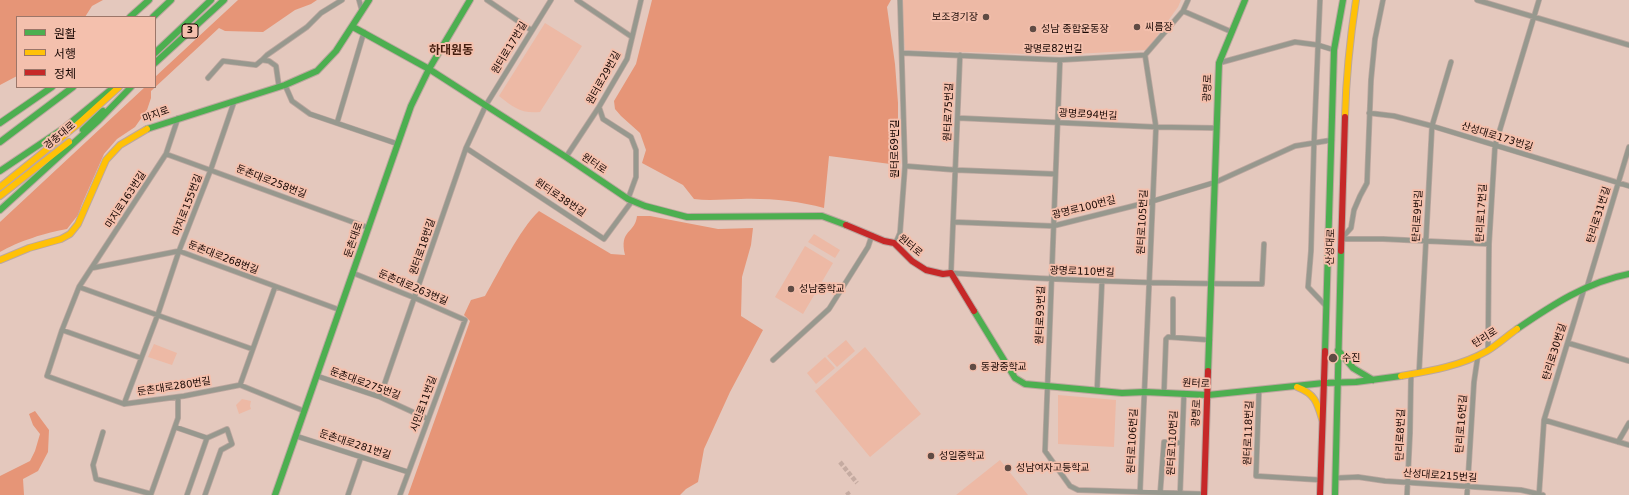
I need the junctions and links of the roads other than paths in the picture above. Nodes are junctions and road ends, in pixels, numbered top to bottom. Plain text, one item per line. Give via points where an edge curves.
1 (149, 0) edge
2 (172, 0) edge
3 (224, 0) edge
4 (342, 0) edge
5 (359, 0) edge
6 (369, 0) edge
7 (470, 0) edge
8 (487, 0) edge
9 (551, 0) edge
10 (577, 0) edge
11 (641, 0) edge
12 (900, 0) edge
13 (1188, 0) edge
14 (1245, 0) edge
15 (1320, 0) edge
16 (1343, 0) edge
17 (1356, 0) edge
18 (1383, 0) edge
19 (1477, 0) edge
20 (1539, 0) edge
21 (210, 1) edge
22 (362, 11) junction
23 (1183, 11) junction
24 (131, 16) edge
25 (154, 16) edge
26 (1534, 16) junction
27 (353, 26) junction
28 (531, 30) junction
29 (364, 32) junction
30 (1232, 32) junction
31 (632, 37) junction
32 (1318, 45) junction
33 (1629, 45) edge
34 (1334, 50) junction
35 (156, 52) edge
36 (903, 53) junction
37 (1145, 55) junction
38 (960, 56) junction
39 (262, 60) junction
40 (1060, 60) junction
41 (156, 61) edge
42 (1451, 62) dead end
43 (1219, 63) junction
44 (429, 69) junction
45 (208, 78) dead end
46 (282, 86) junction
47 (51, 88) edge
48 (72, 88) edge
49 (113, 88) edge
50 (117, 88) edge
51 (129, 88) edge
52 (129, 88) edge
53 (234, 102) junction
54 (486, 105) junction
55 (599, 107) junction
56 (1369, 112) junction
57 (178, 118) junction
58 (958, 118) junction
59 (1058, 122) junction
60 (0, 123) edge
61 (337, 123) junction
62 (1432, 126) junction
63 (1156, 127) junction
64 (1217, 128) junction
65 (1332, 140) junction
66 (0, 142) edge
67 (1314, 143) junction
68 (398, 144) junction
69 (1495, 146) junction
70 (1629, 147) edge
71 (466, 148) junction
72 (166, 154) junction
73 (566, 157) junction
74 (905, 166) junction
75 (212, 169) junction
76 (956, 170) junction
77 (0, 171) edge
78 (1055, 174) junction
79 (1216, 182) junction
80 (1618, 183) junction
81 (1629, 186) edge
82 (0, 187) edge
83 (0, 196) edge
84 (630, 200) junction
85 (1153, 200) junction
86 (0, 210) edge
87 (953, 222) junction
88 (1054, 226) junction
89 (369, 228) junction
90 (872, 235) junction
91 (1341, 239) junction
92 (1425, 241) junction
93 (894, 243) junction
94 (1264, 244) dead end
95 (1489, 244) junction
96 (179, 251) junction
97 (0, 260) edge
98 (92, 268) junction
99 (353, 273) junction
100 (951, 273) junction
101 (1629, 274) edge
102 (1051, 280) junction
103 (1102, 281) junction
104 (1149, 283) junction
105 (1212, 284) junction
106 (79, 286) junction
107 (275, 287) junction
108 (1585, 288) junction
109 (415, 298) junction
110 (1173, 299) dead end
111 (1327, 307) junction
112 (340, 310) junction
113 (158, 314) junction
114 (465, 320) joint
115 (62, 330) junction
116 (1173, 336) junction
117 (1210, 340) junction
118 (1568, 343) junction
119 (252, 349) junction
120 (1338, 350) junction
121 (1488, 350) junction
122 (1478, 355) junction
123 (141, 358) junction
124 (773, 360) dead end
125 (1629, 361) edge
126 (1419, 373) junction
127 (1411, 375) junction
128 (47, 376) joint
129 (317, 376) junction
130 (1373, 380) junction
131 (1324, 383) junction
132 (1338, 384) junction
133 (240, 385) junction
134 (1047, 386) junction
135 (1297, 387) junction
136 (1097, 391) junction
137 (1259, 391) junction
138 (1145, 392) junction
139 (1164, 392) junction
140 (1184, 393) junction
141 (1208, 395) junction
142 (178, 397) junction
143 (380, 397) junction
144 (124, 404) junction
145 (304, 411) junction
146 (428, 419) junction
147 (1544, 420) junction
148 (1323, 423) junction
149 (1629, 423) edge
150 (175, 427) junction
151 (103, 432) dead end
152 (296, 436) junction
153 (207, 438) junction
154 (1182, 442) junction
155 (1618, 442) junction
156 (1629, 445) edge
157 (361, 457) junction
158 (408, 472) junction
159 (1336, 478) junction
160 (1321, 480) junction
161 (1407, 482) junction
162 (1468, 487) junction
163 (1078, 492) edge
164 (1098, 493) edge
165 (1116, 493) edge
166 (1138, 493) edge
167 (1160, 494) edge
168 (1180, 494) edge
169 (1540, 494) edge
170 (150, 495) edge
171 (187, 495) edge
172 (205, 495) edge
173 (275, 495) edge
174 (348, 495) edge
175 (400, 495) edge
176 (1204, 495) edge
177 (1320, 495) edge
178 (1335, 495) edge
179 (1407, 495) edge
180 (1467, 495) edge

1 - 24 main road
2 - 25 main road
3 - 41 main road, 3
4 - 39 street via 321,13 307,27
5 - 22 street
6 - 22 main road, 마지로
7 - 44 main road, 둔촌대로
8 - 28 street
9 - 28 street, 원터로17번길
10 - 31 street
11 - 31 street, 원터로29번길
12 - 36 street, 원터로69번길
13 - 23 street
14 - 30 main road, 광명로
15 - 32 street
16 - 34 main road, 산성대로
17 - 91 main road, 산성대로 via 1346,82
18 - 56 street via 1375,39
19 - 26 street
20 - 26 street, 탄리로17번길
21 - 35 main road, 3
22 - 27 main road, 마지로
23 - 30 street
23 - 37 street
26 - 33 street
26 - 69 street, 탄리로17번길
27 - 29 main road
27 - 46 main road, 마지로 via 336,51 317,71
28 - 54 street, 원터로17번길
29 - 44 main road
29 - 61 street
30 - 43 main road, 광명로
31 - 55 street, 원터로29번길 via 627,59
32 - 34 street
32 - 43 street via 1294,42
32 - 67 street
34 - 65 main road, 산성대로
36 - 38 street, 광명로82번길
36 - 74 street, 원터로69번길
37 - 40 street, 광명로82번길
37 - 63 street, 원터로105번길
38 - 40 street, 광명로82번길
38 - 58 street, 원터로75번길
39 - 45 street via 256,65 223,61
39 - 46 street via 276,66
40 - 59 street, 원터로93번길
42 - 62 street, 탄리로9번길
43 - 64 main road, 광명로
44 - 54 main road, 원터로
44 - 68 main road, 둔촌대로
46 - 53 main road, 마지로
46 - 61 street via 292,101 310,114
47 - 60 main road
48 - 66 main road
49 - 77 main road via 64,128
50 - 82 main road, 경충대로 via 77,125
51 - 83 main road, 경충대로 via 65,146
52 - 86 main road via 99,120
53 - 57 main road, 마지로
53 - 75 street, 마지로155번길
54 - 71 street, 원터로18번길
54 - 73 main road, 원터로
55 - 73 street, 원터로29번길
55 - 84 street via 603,119 631,137 636,150 636,177
56 - 62 street, 산성대로173번길
56 - 91 street via 1367,183 1354,210 1351,228
57 - 72 street, 마지로163번길
57 - 97 main road, 마지로 via 146,129 113,152 101,169 78,224 70,234
58 - 59 street, 광명로94번길
58 - 76 street, 원터로75번길
59 - 63 street, 광명로94번길
59 - 78 street, 원터로93번길
61 - 68 street
62 - 69 street, 산성대로173번길
62 - 92 street, 탄리로9번길
63 - 64 street, 광명로94번길
63 - 85 street, 원터로105번길
64 - 79 main road, 광명로
65 - 67 street
65 - 111 main road, 산성대로
67 - 79 street via 1295,146
67 - 111 street via 1308,287
68 - 89 main road, 둔촌대로
69 - 80 street, 산성대로173번길
69 - 95 street, 탄리로17번길
70 - 80 street, 탄리로31번길
71 - 84 street, 원터로38번길 via 604,239
71 - 109 street, 원터로18번길
72 - 75 street, 둔촌대로258번길
72 - 98 street, 마지로163번길
73 - 84 main road, 원터로
74 - 76 street
74 - 93 street, 원터로69번길 via 900,233
75 - 89 street, 둔촌대로258번길
75 - 96 street, 마지로155번길
76 - 78 street
76 - 87 street, 원터로75번길
78 - 88 street, 원터로93번길
79 - 85 street, 광명로100번길
79 - 105 main road, 광명로
80 - 81 street, 산성대로173번길
80 - 108 street, 탄리로31번길
84 - 90 main road, 원터로 via 687,217 822,216
85 - 88 street, 광명로100번길
85 - 104 street, 원터로105번길
87 - 88 street, 광명로100번길
87 - 100 street, 원터로75번길
88 - 102 street, 원터로93번길
89 - 99 main road, 둔촌대로
90 - 93 main road, 원터로
90 - 124 street via 868,247 829,309
91 - 92 street
91 - 120 main road, 산성대로
92 - 95 street
92 - 126 street, 탄리로9번길
93 - 100 main road, 원터로 via 920,267 945,274
94 - 105 street via 1262,284
95 - 121 street, 탄리로17번길
96 - 98 street, 둔촌대로268번길
96 - 107 street, 둔촌대로268번길
96 - 113 street, 마지로155번길
98 - 106 street, 마지로163번길
99 - 109 street, 둔촌대로263번길
99 - 112 main road, 둔촌대로
100 - 102 street, 광명로110번길
100 - 134 main road, 원터로 via 1015,378 1025,384
101 - 108 main road, 탄리로 via 1608,278
102 - 103 street, 광명로110번길
102 - 134 street, 원터로93번길
103 - 104 street, 광명로110번길
103 - 136 street
104 - 105 street, 광명로110번길
104 - 138 street, 원터로105번길
105 - 117 main road, 광명로
106 - 113 street
106 - 115 street, 마지로163번길
107 - 112 street, 둔촌대로268번길
107 - 119 street
108 - 118 street, 탄리로30번길
108 - 121 main road, 탄리로 via 1541,313
109 - 114 street, 둔촌대로263번길
109 - 143 street, 원터로18번길
110 - 116 street
111 - 131 main road, 산성대로
112 - 129 main road, 둔촌대로
113 - 119 street
113 - 123 street, 마지로155번길
114 - 146 street, 시민로11번길
115 - 123 street
115 - 128 street, 마지로163번길
116 - 117 street
116 - 139 street via 1166,339
117 - 141 main road, 광명로
118 - 125 street
118 - 147 street, 탄리로30번길
119 - 133 street
120 - 130 main road via 1354,370
120 - 132 main road, 산성대로
121 - 122 main road, 탄리로
122 - 126 main road, 탄리로 via 1455,365
122 - 162 street, 탄리로16번길
123 - 144 street, 마지로155번길
126 - 127 main road, 탄리로
127 - 130 main road, 탄리로
127 - 161 street, 탄리로8번길
128 - 144 street, 둔촌대로280번길
129 - 143 street, 둔촌대로275번길
129 - 145 main road, 둔촌대로
130 - 132 main road, 탄리로
131 - 132 main road, 원터로
131 - 135 main road, 원터로
131 - 148 main road, 산성대로
132 - 159 main road, 산성대로
133 - 142 street, 둔촌대로280번길
133 - 145 street
134 - 136 main road, 원터로
134 - 163 street, 원터로93번길 via 1044,451 1070,486
135 - 137 main road, 원터로
135 - 148 main road via 1312,393
136 - 138 main road, 원터로
137 - 141 main road, 원터로
137 - 160 street, 원터로118번길 via 1256,476
138 - 139 main road, 원터로
138 - 166 street, 원터로106번길
139 - 140 main road, 원터로
140 - 141 main road, 원터로
140 - 154 street, 원터로110번길
141 - 176 main road, 광명로
142 - 144 street, 둔촌대로280번길
142 - 150 street via 178,418
143 - 146 street, 둔촌대로275번길
145 - 152 main road, 둔촌대로
146 - 158 street, 시민로11번길
147 - 155 street
147 - 169 street, 탄리로30번길
148 - 160 main road, 산성대로
149 - 155 street
150 - 153 street
150 - 170 street
151 - 170 street via 92,464 96,479
152 - 157 street, 둔촌대로281번길
152 - 173 main road, 둔촌대로
153 - 171 street
153 - 172 street via 227,428 232,444 221,450
154 - 167 street via 1164,442
154 - 168 street, 원터로110번길
155 - 156 street
157 - 158 street, 둔촌대로281번길
157 - 174 street
158 - 175 street, 시민로11번길
159 - 161 street, 산성대로215번길 via 1358,477
159 - 178 main road, 산성대로
160 - 177 main road, 산성대로
161 - 162 street, 산성대로215번길
161 - 179 street, 탄리로8번길
162 - 169 street, 산성대로215번길 via 1521,490
162 - 180 street, 탄리로16번길
163 - 164 street
164 - 165 street
165 - 166 street
166 - 167 street
167 - 168 street
168 - 176 street

